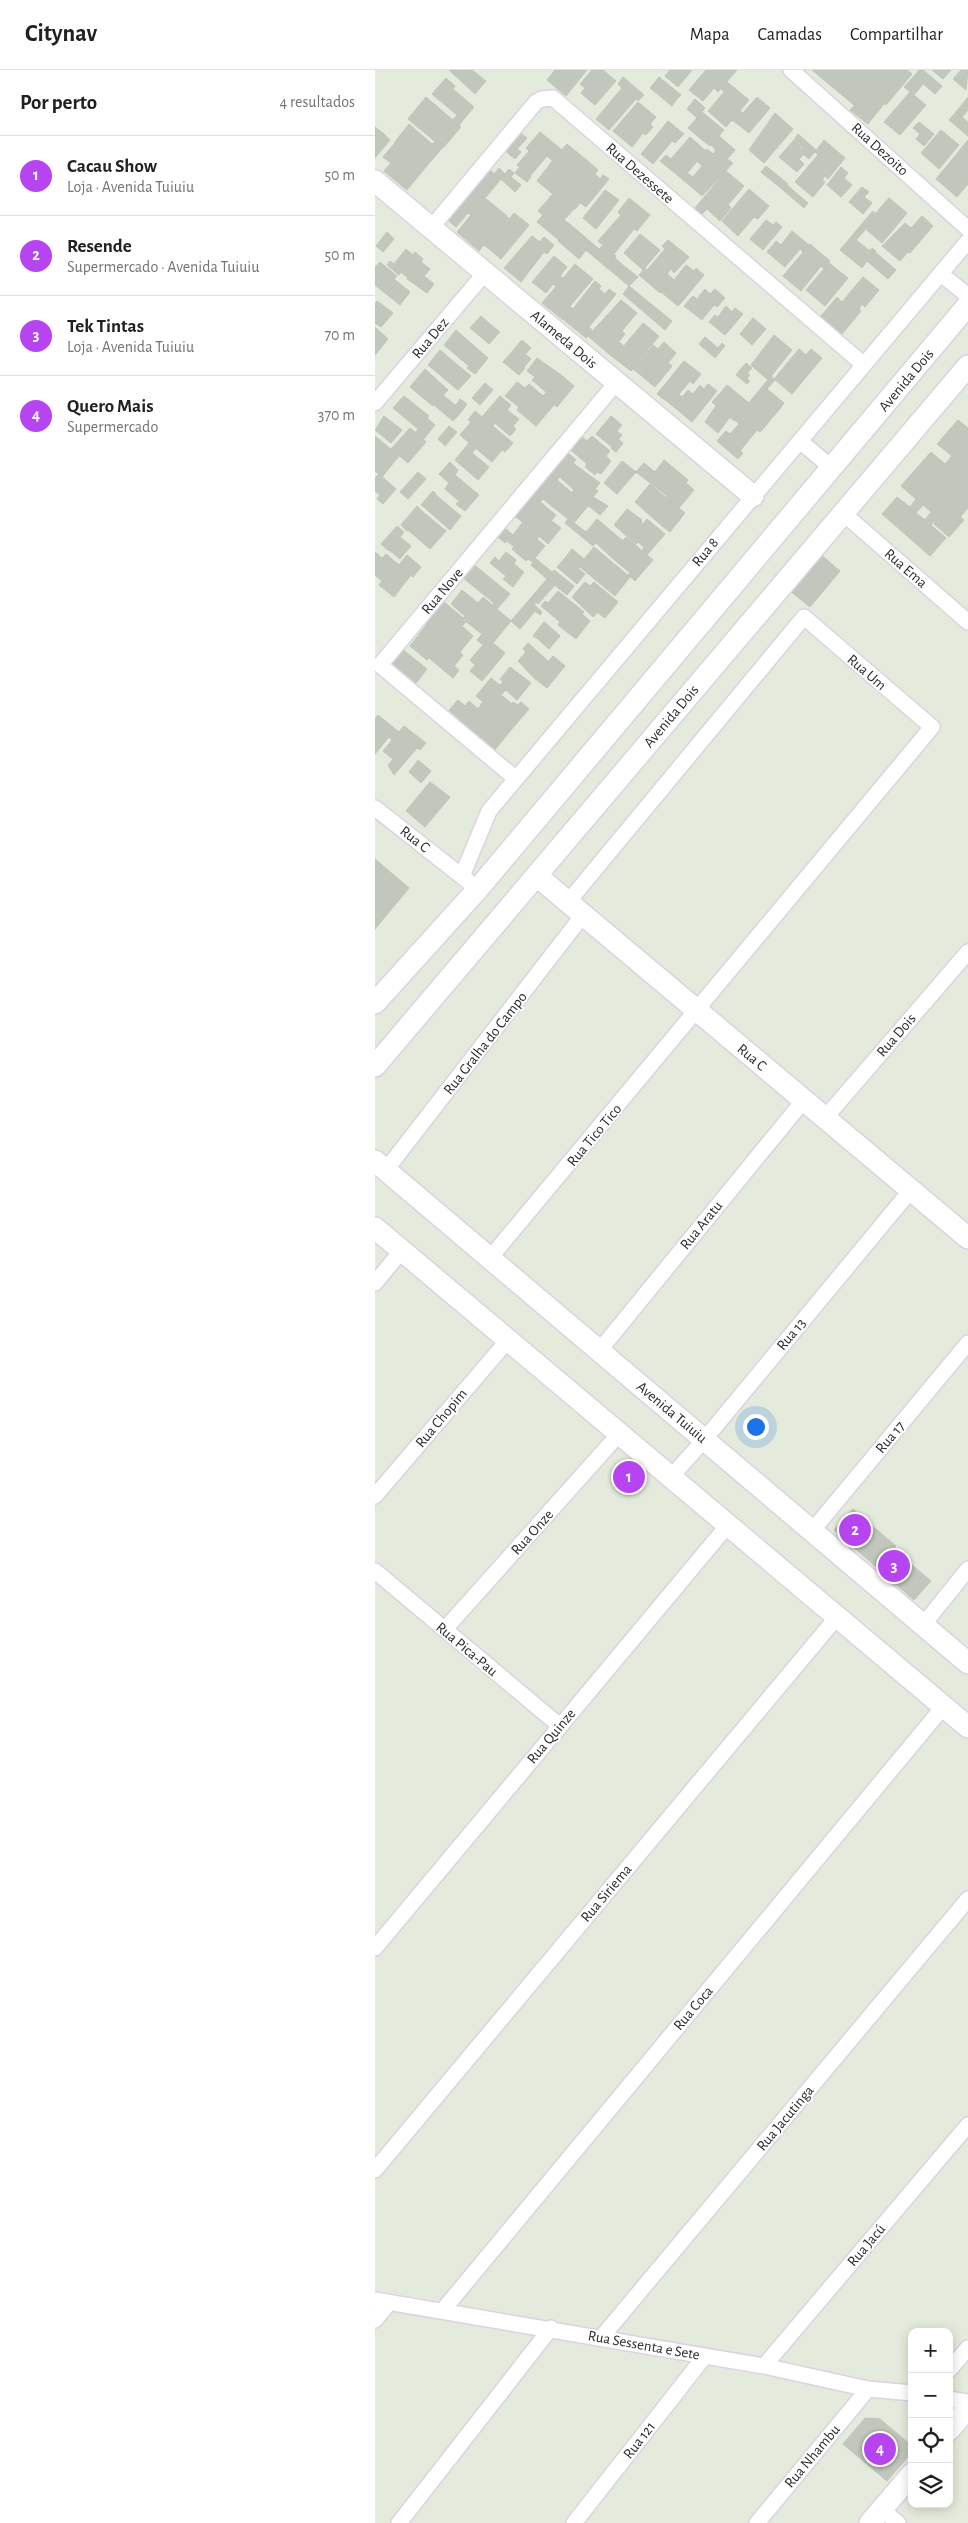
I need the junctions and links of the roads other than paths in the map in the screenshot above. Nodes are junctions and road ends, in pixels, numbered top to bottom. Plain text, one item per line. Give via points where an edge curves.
1 (791, 70) edge
2 (375, 181) edge
3 (431, 228) junction
4 (968, 229) edge
5 (968, 241) edge
6 (485, 273) junction
7 (941, 274) junction
8 (968, 296) edge
9 (968, 305) edge
10 (864, 365) junction
11 (968, 366) edge
12 (616, 383) junction
13 (375, 403) edge
14 (801, 442) junction
15 (832, 468) junction
16 (753, 496) junction
17 (843, 513) junction
18 (968, 622) edge
19 (515, 778) junction
20 (375, 808) edge
21 (537, 876) junction
22 (470, 883) junction
23 (576, 908) junction
24 (968, 952) edge
25 (375, 1003) edge
26 (698, 1011) junction
27 (375, 1066) edge
28 (804, 1100) junction
29 (825, 1118) junction
30 (381, 1166) edge
31 (911, 1190) junction
32 (375, 1228) edge
33 (965, 1230) edge
34 (402, 1250) junction
35 (490, 1258) junction
36 (375, 1283) edge
37 (508, 1340) junction
38 (968, 1343) edge
39 (599, 1351) junction
40 (619, 1434) junction
41 (704, 1440) junction
42 (671, 1477) junction
43 (375, 1496) edge
44 (728, 1525) junction
45 (812, 1531) junction
46 (968, 1569) edge
47 (375, 1571) edge
48 (837, 1617) junction
49 (923, 1625) junction
50 (445, 1630) junction
51 (968, 1663) edge
52 (944, 1706) junction
53 (560, 1726) junction
54 (968, 1727) edge
55 (968, 1899) edge
56 (375, 1948) edge
57 (968, 2125) edge
58 (375, 2170) edge
59 (382, 2302) edge
60 (443, 2310) junction
61 (375, 2320) edge
62 (551, 2328) junction
63 (601, 2338) junction
64 (968, 2348) edge
65 (705, 2356) junction
66 (953, 2365) edge
67 (764, 2366) junction
68 (868, 2389) junction
69 (908, 2393) edge
70 (953, 2399) edge
71 (968, 2402) edge
72 (968, 2408) edge
73 (953, 2425) edge
74 (908, 2479) edge
75 (876, 2516) edge
76 (399, 2523) edge
77 (574, 2523) edge
78 (757, 2523) edge
79 (898, 2523) edge

1 - 4 street, Rua Dezoito
2 - 3 main road, Alameda Dois
3 - 6 main road, Alameda Dois
3 - 10 street, Rua Dezessete via 536,102 542,98 553,98
5 - 7 street, Rua 8
6 - 12 main road, Alameda Dois
6 - 13 street, Rua Dez
7 - 8 street
7 - 10 street, Rua 8
9 - 15 main road, Avenida Dois
10 - 14 street, Rua 8
11 - 17 main road, Avenida Dois
12 - 16 main road, Alameda Dois
12 - 19 street, Rua Nove via 380,665
14 - 15 street
14 - 16 street, Rua 8
15 - 22 main road, Avenida Dois
16 - 19 street, Rua 8
17 - 18 street, Rua Ema
17 - 21 main road, Avenida Dois
19 - 22 street, Rua 8 via 489,811
20 - 22 street, Rua C
21 - 23 main road, Rua C
21 - 27 main road, Avenida Dois
22 - 25 main road, Avenida Dois
23 - 26 main road, Rua C
23 - 26 street, Rua Um via 804,617 932,727
23 - 30 street, Rua Gralha do Campo
24 - 29 street, Rua Dois
26 - 28 main road, Rua C
26 - 35 street, Rua Tico Tico
28 - 29 main road, Rua C
28 - 39 street, Rua Aratu
29 - 31 main road, Rua C
30 - 35 main road, Avenida Tuiuiu
31 - 33 main road, Rua C
31 - 41 street, Rua 13
32 - 34 main road
34 - 36 street
34 - 37 main road
35 - 39 main road, Avenida Tuiuiu
37 - 40 main road
37 - 43 street, Rua Chopim
38 - 45 street, Rua 17
39 - 41 main road, Avenida Tuiuiu
40 - 42 main road
40 - 50 street, Rua Onze
41 - 42 street, Rua 13
41 - 45 main road, Avenida Tuiuiu
42 - 44 main road
44 - 48 main road
44 - 53 street, Rua Quinze
45 - 49 main road, Avenida Tuiuiu
46 - 49 street
47 - 50 street, Rua Pica-Pau
48 - 52 main road
48 - 58 street, Rua Siriema
49 - 51 main road, Avenida Tuiuiu
50 - 53 street, Rua Pica-Pau
52 - 54 main road
52 - 60 street, Rua Coca
53 - 56 street, Rua Quinze
55 - 63 street, Rua Jacutinga
57 - 67 street, Rua Jacú
59 - 60 street, Rua Sessenta e Sete
59 - 61 street
60 - 62 street, Rua Sessenta e Sete
62 - 63 street, Rua Sessenta e Sete
62 - 76 street
63 - 65 street, Rua Sessenta e Sete
64 - 66 street
65 - 67 street, Rua Sessenta e Sete
65 - 77 street, Rua 121
67 - 68 street, Rua Sessenta e Sete
68 - 69 street, Rua Sessenta e Sete
68 - 78 street, Rua Nhambu
70 - 71 street
72 - 73 main road
74 - 75 main road
75 - 79 street

